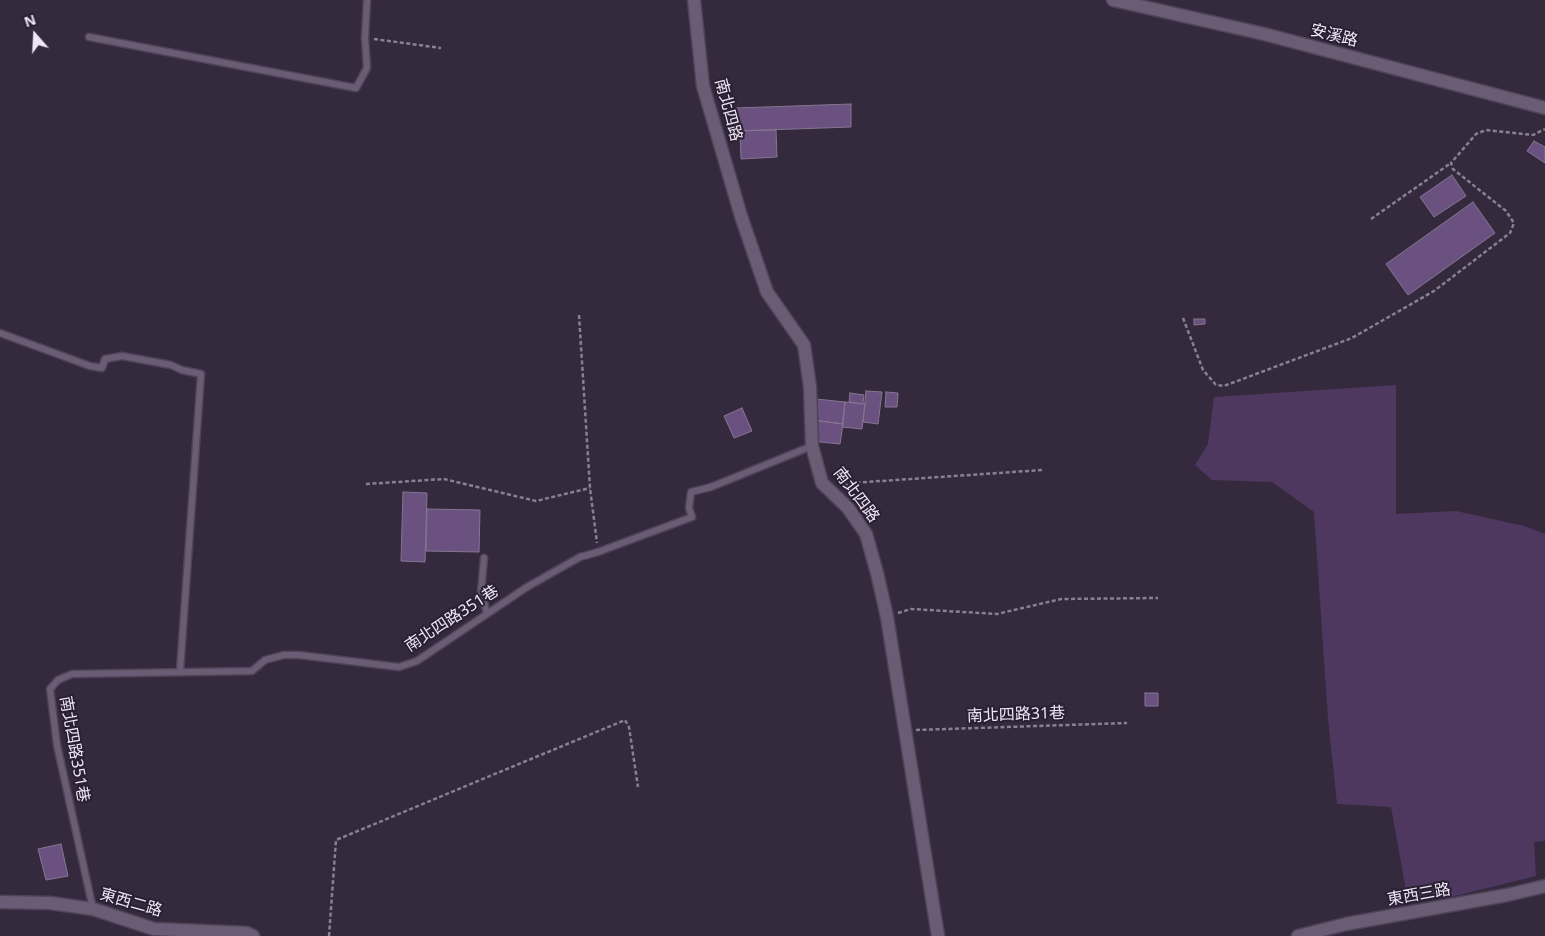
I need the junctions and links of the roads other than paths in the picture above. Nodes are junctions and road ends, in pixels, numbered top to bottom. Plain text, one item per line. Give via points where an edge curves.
1 (367, 0) edge
2 (694, 0) edge
3 (1113, 0) edge
4 (90, 37) dead end
5 (1545, 108) edge
6 (0, 333) edge
7 (812, 446) junction
8 (484, 558) dead end
9 (487, 613) junction
10 (180, 671) junction
11 (1545, 886) edge
12 (0, 902) edge
13 (93, 909) junction
14 (253, 936) edge
15 (938, 936) edge
16 (1298, 936) edge

1 - 4 lane via 367,68 356,88
2 - 7 street, 南北四路 via 703,86 742,216 767,292 804,345 810,387
3 - 5 street, 安溪路 via 1264,34
6 - 10 lane via 90,366 102,368 105,359 122,356 201,374
7 - 9 lane, 南北四路351巷 via 691,492 689,508 692,517 580,557
7 - 15 street, 南北四路 via 822,483 848,508 866,534 887,617
8 - 9 lane via 482,592
9 - 10 lane, 南北四路351巷 via 417,661 399,667 299,655 265,660 252,671
10 - 13 lane, 南北四路351巷 via 72,674 58,680 50,689 57,745
11 - 16 street, 東西三路
12 - 13 street, 東西二路 via 50,903
13 - 14 street, 東西二路 via 154,929 247,933

